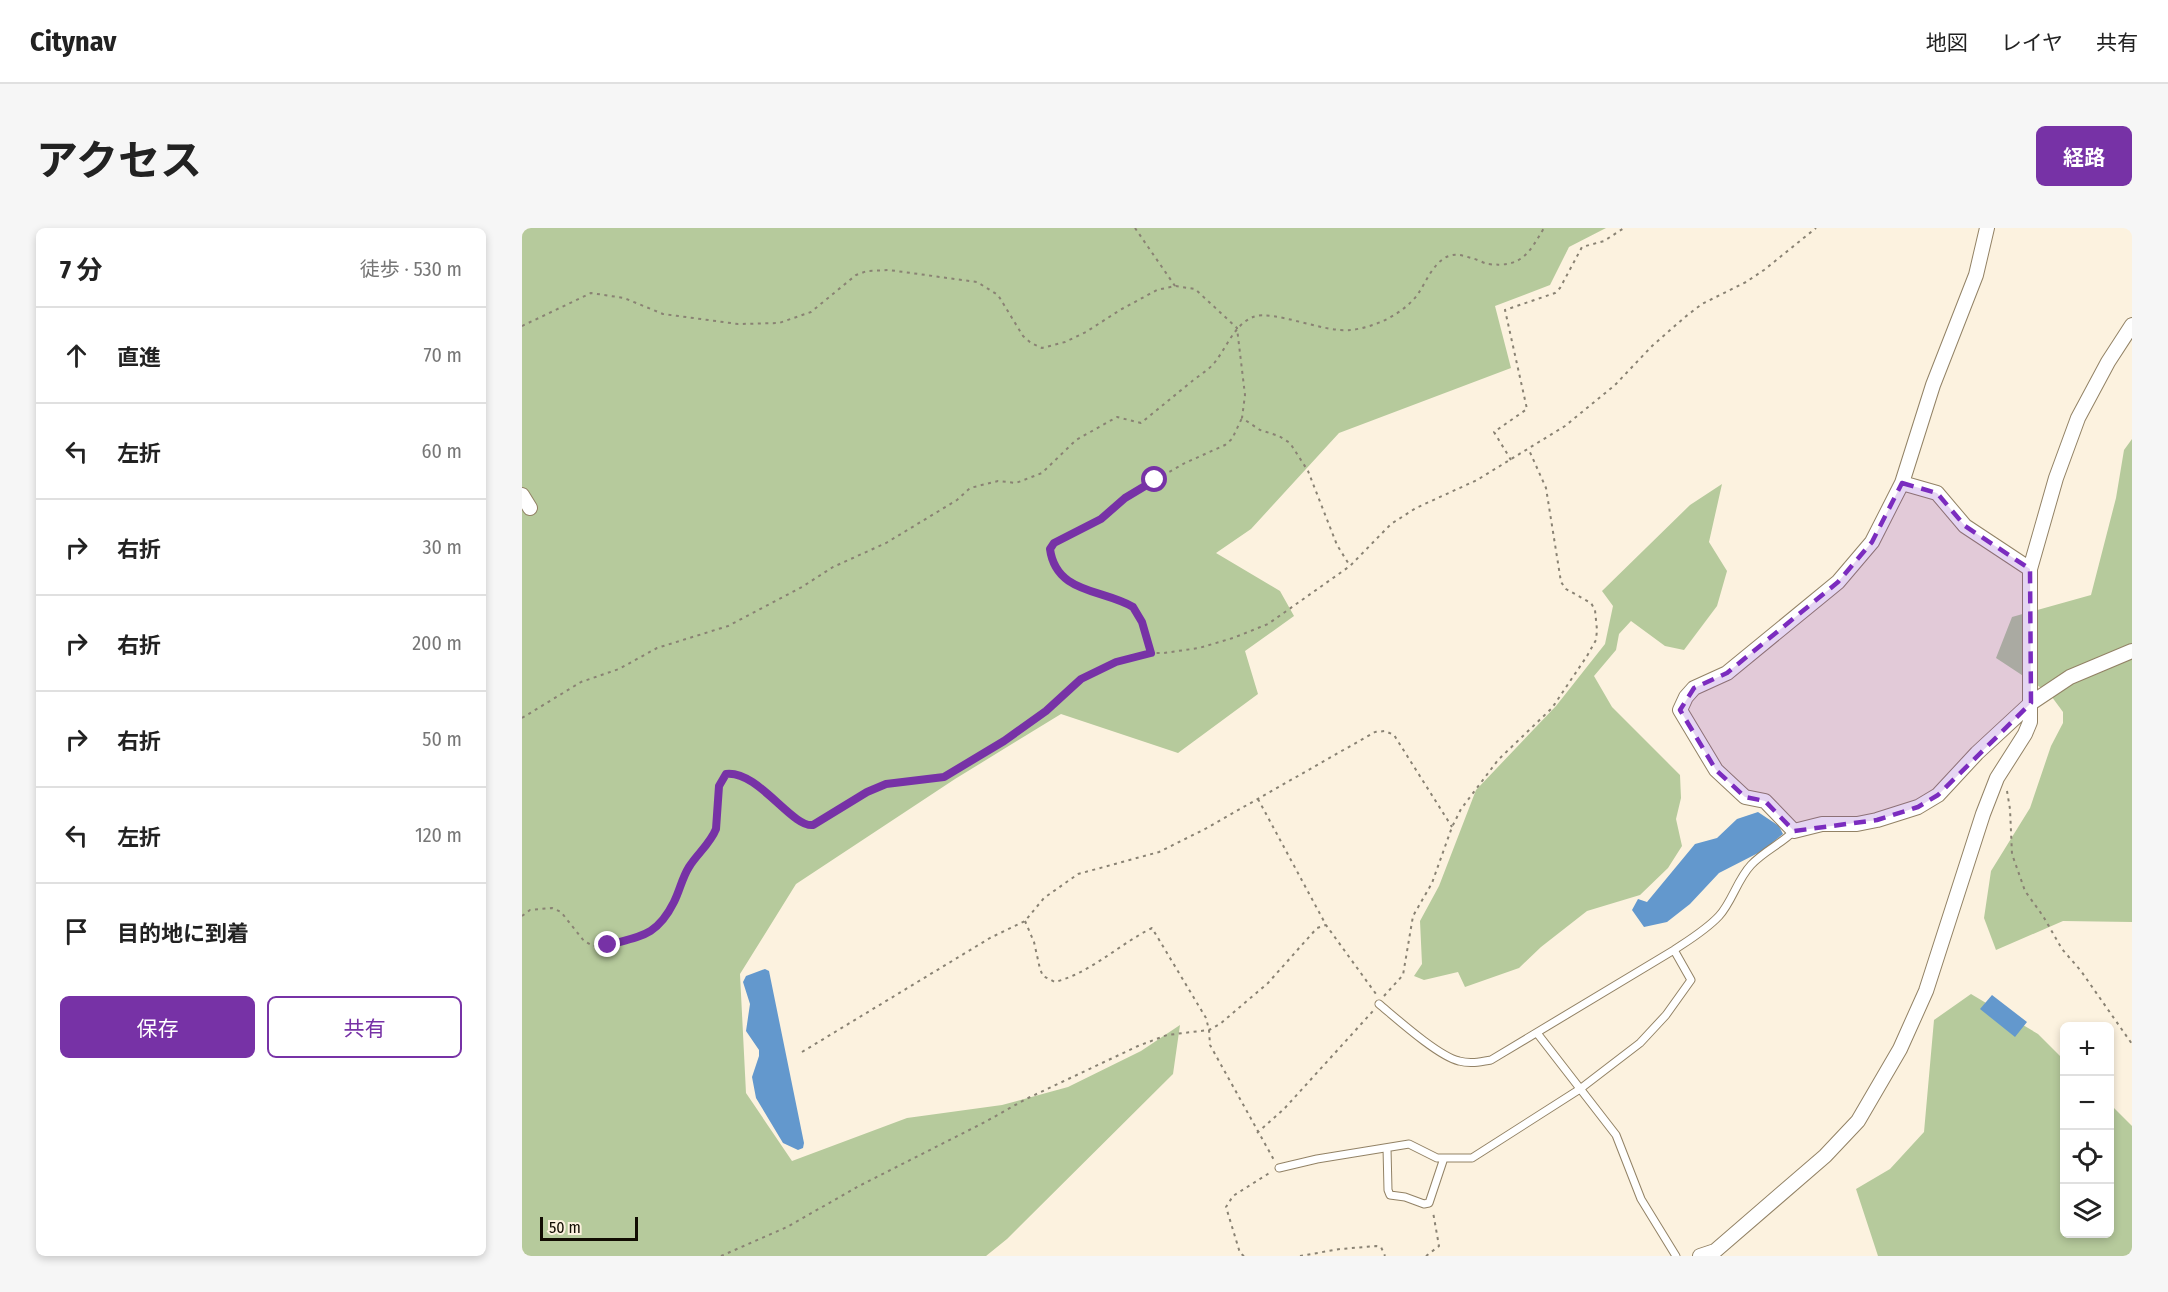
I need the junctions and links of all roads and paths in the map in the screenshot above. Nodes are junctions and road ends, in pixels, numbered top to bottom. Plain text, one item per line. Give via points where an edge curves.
1 (1135, 228) edge
2 (1544, 228) edge
3 (1624, 228) edge
4 (1816, 228) edge
5 (1987, 228) edge
6 (1175, 286) junction
7 (2132, 325) edge
8 (522, 326) edge
9 (1238, 328) junction
10 (1242, 418) junction
11 (1529, 450) junction
12 (1511, 460) junction
13 (1902, 483) junction
14 (522, 495) edge
15 (530, 508) dead end
16 (1350, 566) junction
17 (2030, 569) junction
18 (2132, 651) edge
19 (1151, 653) junction
20 (2031, 703) junction
21 (522, 718) edge
22 (1997, 778) junction
23 (1258, 799) junction
24 (1452, 827) junction
25 (1794, 831) junction
26 (522, 916) edge
27 (1025, 921) junction
28 (1326, 925) junction
29 (1674, 950) junction
30 (1379, 1004) joint
31 (1209, 1030) junction
32 (1537, 1033) junction
33 (2132, 1044) edge
34 (802, 1052) dead end
35 (1580, 1089) junction
36 (1257, 1133) junction
37 (1387, 1148) junction
38 (1444, 1158) junction
39 (1279, 1168) junction
40 (1430, 1200) junction
41 (1240, 1253) junction
42 (1714, 1253) edge
43 (721, 1256) edge
44 (1235, 1256) edge
45 (1244, 1256) edge
46 (1300, 1256) edge
47 (1385, 1256) edge
48 (1426, 1256) edge
49 (1676, 1256) edge
50 (1700, 1256) edge

1 - 6 path
2 - 9 path via 1523,259 1510,263 1487,264 1459,255 1448,256 1438,262 1406,306 1372,325 1331,330 1260,315
3 - 12 path via 1604,241 1582,247 1555,293 1505,310 1527,409 1494,432
4 - 11 path via 1764,270 1685,316 1615,385
5 - 13 street via 1976,275 1933,385
6 - 8 path via 1157,290 1065,342 1042,348 1023,336 998,295 977,282 889,270 856,275 811,312 779,323 738,324 663,314 624,298 591,293
6 - 9 path via 1195,290
7 - 17 street via 2078,418
9 - 10 path via 1245,394
9 - 21 path via 1214,363 1141,423 1117,417 1076,440 1042,473 1016,483 998,481 970,488 886,543 833,567 728,626 657,648 619,669 581,682
10 - 16 path via 1290,443 1308,471 1337,545
10 - 19 path via 1225,445 1155,480 1050,549 1055,566 1071,582 1133,607
11 - 12 path
11 - 24 path via 1546,488 1561,582 1591,603 1595,610 1596,640 1552,708 1497,760 1461,808
12 - 16 path via 1391,524
13 - 17 street via 1937,493 1965,526
13 - 25 street via 1872,542 1838,582 1727,673 1694,688 1680,710 1716,770 1745,797 1765,801
14 - 15 street
16 - 19 path via 1268,624 1199,648
17 - 20 street
18 - 20 street via 2070,677
19 - 26 path via 1116,662 1081,679 1046,711 944,777 886,784 813,825 804,824 740,776 726,774 719,786 714,835 690,865 674,902 651,933 593,946 561,912 552,908 530,910
20 - 22 street via 2025,734
20 - 25 street via 1938,795 1918,807 1857,824 1822,824
22 - 33 path via 2008,795 2012,854 2025,891
22 - 42 street via 1926,991 1900,1049 1864,1111 1825,1156
23 - 24 path via 1376,732 1386,731 1394,735
23 - 27 path via 1159,852 1078,874 1044,898
23 - 28 path
24 - 28 path via 1432,883 1413,916 1403,975 1380,1000
25 - 29 lane via 1750,866 1719,916
27 - 31 path via 1043,976 1055,982 1081,974 1152,928 1206,1018
27 - 34 path via 990,938
28 - 31 path via 1317,928 1259,991
29 - 32 lane
29 - 35 lane via 1691,980 1685,989 1640,1043
30 - 32 lane via 1458,1061 1491,1060
30 - 36 path via 1284,1109
31 - 36 path via 1210,1046
31 - 43 path via 1167,1035 1138,1046 1026,1099 787,1227
32 - 35 lane
35 - 38 lane via 1472,1158
35 - 49 lane via 1616,1135 1641,1199
36 - 39 path
37 - 38 lane via 1409,1144
37 - 39 lane
37 - 40 lane via 1390,1195 1424,1204
38 - 40 lane
39 - 41 path via 1228,1201 1226,1212
40 - 48 path via 1439,1244
41 - 44 path
41 - 45 path
42 - 50 street
46 - 47 path via 1376,1246

